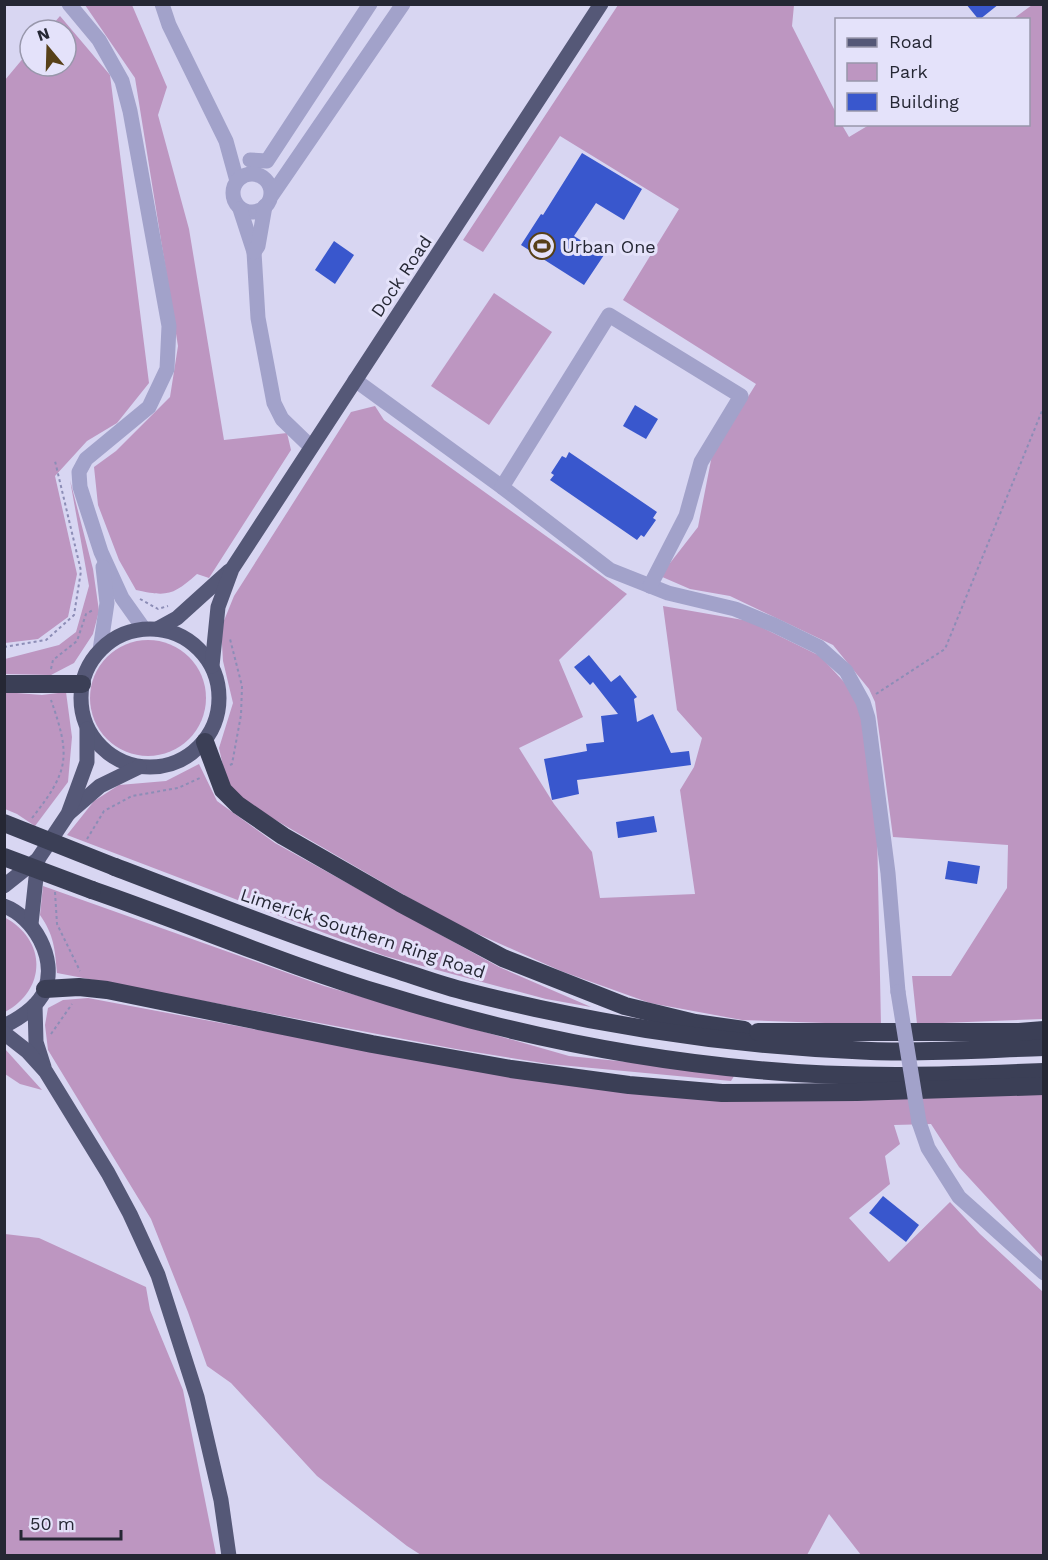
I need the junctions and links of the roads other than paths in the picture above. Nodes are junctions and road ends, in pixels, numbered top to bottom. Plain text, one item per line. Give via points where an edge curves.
1 (69, 4) edge
2 (162, 4) edge
3 (370, 4) edge
4 (403, 4) edge
5 (601, 4) edge
6 (226, 141) junction
7 (250, 160) junction
8 (267, 161) junction
9 (257, 174) junction
10 (237, 181) junction
11 (268, 200) junction
12 (240, 209) junction
13 (254, 252) junction
14 (355, 381) junction
15 (311, 447) junction
16 (502, 487) junction
17 (101, 552) junction
18 (232, 569) junction
19 (650, 586) junction
20 (151, 629) junction
21 (100, 650) junction
22 (212, 666) junction
23 (4, 684) edge
24 (82, 684) junction
25 (87, 729) junction
26 (205, 742) junction
27 (139, 767) junction
28 (68, 814) junction
29 (4, 823) edge
30 (4, 857) edge
31 (38, 859) junction
32 (4, 886) edge
33 (4, 906) edge
34 (31, 924) junction
35 (45, 989) junction
36 (35, 1005) junction
37 (4, 1026) edge
38 (1044, 1030) edge
39 (758, 1032) junction
40 (4, 1033) edge
41 (1044, 1047) edge
42 (955, 1051) junction
43 (46, 1072) junction
44 (1044, 1072) edge
45 (1044, 1086) edge
46 (1044, 1273) edge
47 (229, 1556) edge

1 - 17 street via 99,40 122,81 169,326 167,369 149,406 86,459 79,472 80,487
2 - 6 street
3 - 8 street
4 - 11 street
5 - 14 main road, Dock Road
6 - 7 street
6 - 10 street
7 - 8 street
7 - 9 street
8 - 9 street
9 - 10 street
9 - 11 street via 265,180
10 - 12 street via 232,192
11 - 12 street via 258,212
11 - 13 street
12 - 13 street
13 - 15 street via 258,318 274,403 282,419
14 - 15 main road, Dock Road
14 - 16 street
15 - 18 main road, Dock Road
16 - 19 street via 610,570
16 - 19 street via 609,315 741,396 700,462 686,516
17 - 20 street via 122,598
17 - 21 street via 107,603
18 - 20 main road, Dock Road via 177,618
18 - 22 main road, Dock Road via 218,607
19 - 46 street, bridge via 735,609 774,625 819,647 846,670 868,718 888,873 898,992 919,1122 928,1148 959,1197
20 - 21 main road via 128,632
20 - 22 main road via 179,635 198,648
21 - 24 main road via 88,666
22 - 26 main road via 219,685 220,705
23 - 24 highway
24 - 25 main road via 81,707
25 - 27 main road via 109,754
25 - 28 main road via 87,762
26 - 27 main road via 175,763
26 - 39 highway via 223,790 238,805 283,836 493,952 625,1006 695,1023
27 - 28 main road via 100,786
28 - 31 main road
29 - 42 highway, Limerick Southern Ring Road, bridge via 255,921 465,991 584,1019 684,1036 872,1051
30 - 44 highway, bridge via 388,996 552,1039 759,1070 937,1076
31 - 32 main road
31 - 34 main road
33 - 34 main road
34 - 35 main road via 45,950
35 - 36 main road
35 - 45 highway via 107,990 372,1044 629,1085 722,1093
36 - 37 main road
36 - 43 main road via 36,1042
38 - 39 highway
39 - 42 highway via 808,1040
40 - 43 main road
41 - 42 highway, Limerick Southern Ring Road
43 - 47 main road via 108,1173 158,1275 197,1397

